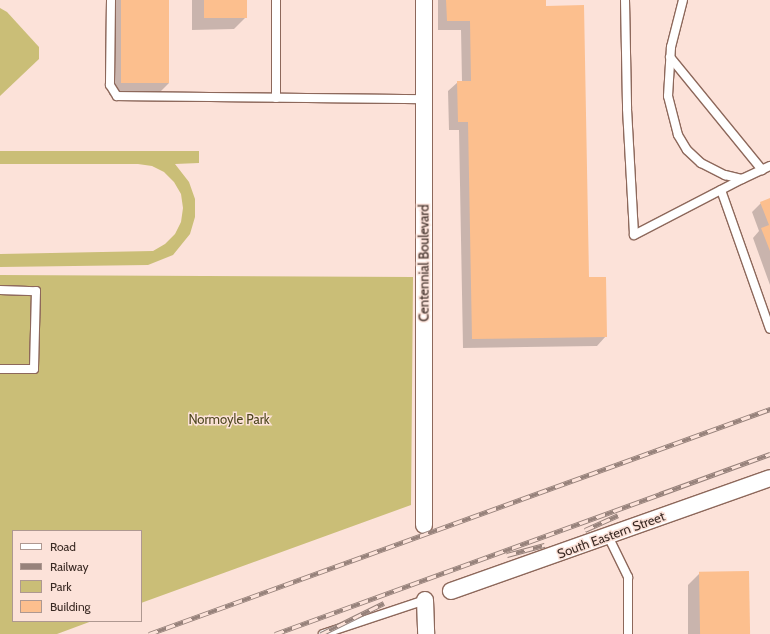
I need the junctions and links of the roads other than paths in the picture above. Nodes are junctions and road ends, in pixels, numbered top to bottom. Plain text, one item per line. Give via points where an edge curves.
1 (111, 0) edge
2 (276, 0) edge
3 (424, 0) edge
4 (625, 0) edge
5 (683, 0) edge
6 (670, 57) junction
7 (276, 98) junction
8 (424, 99) junction
9 (770, 166) edge
10 (762, 170) junction
11 (742, 179) junction
12 (721, 190) junction
13 (0, 290) edge
14 (770, 329) edge
15 (0, 369) edge
16 (770, 478) edge
17 (424, 525) dead end
18 (608, 536) junction
19 (452, 591) dead end
20 (425, 600) joint
21 (323, 634) edge
22 (426, 634) edge
23 (628, 634) edge

1 - 7 lane via 110,85 117,96
2 - 7 lane
3 - 8 street, Centennial Boulevard
4 - 12 lane via 627,109 634,235
5 - 6 lane
6 - 10 lane
6 - 11 lane via 668,96 678,135 701,163 724,175
7 - 8 lane
8 - 17 street, Centennial Boulevard
9 - 10 lane
10 - 11 lane
11 - 12 lane
12 - 14 lane
13 - 15 lane via 36,290 34,369
16 - 18 street, South Eastern Street
18 - 19 street, South Eastern Street
18 - 23 lane via 628,577
20 - 21 lane
20 - 22 street

